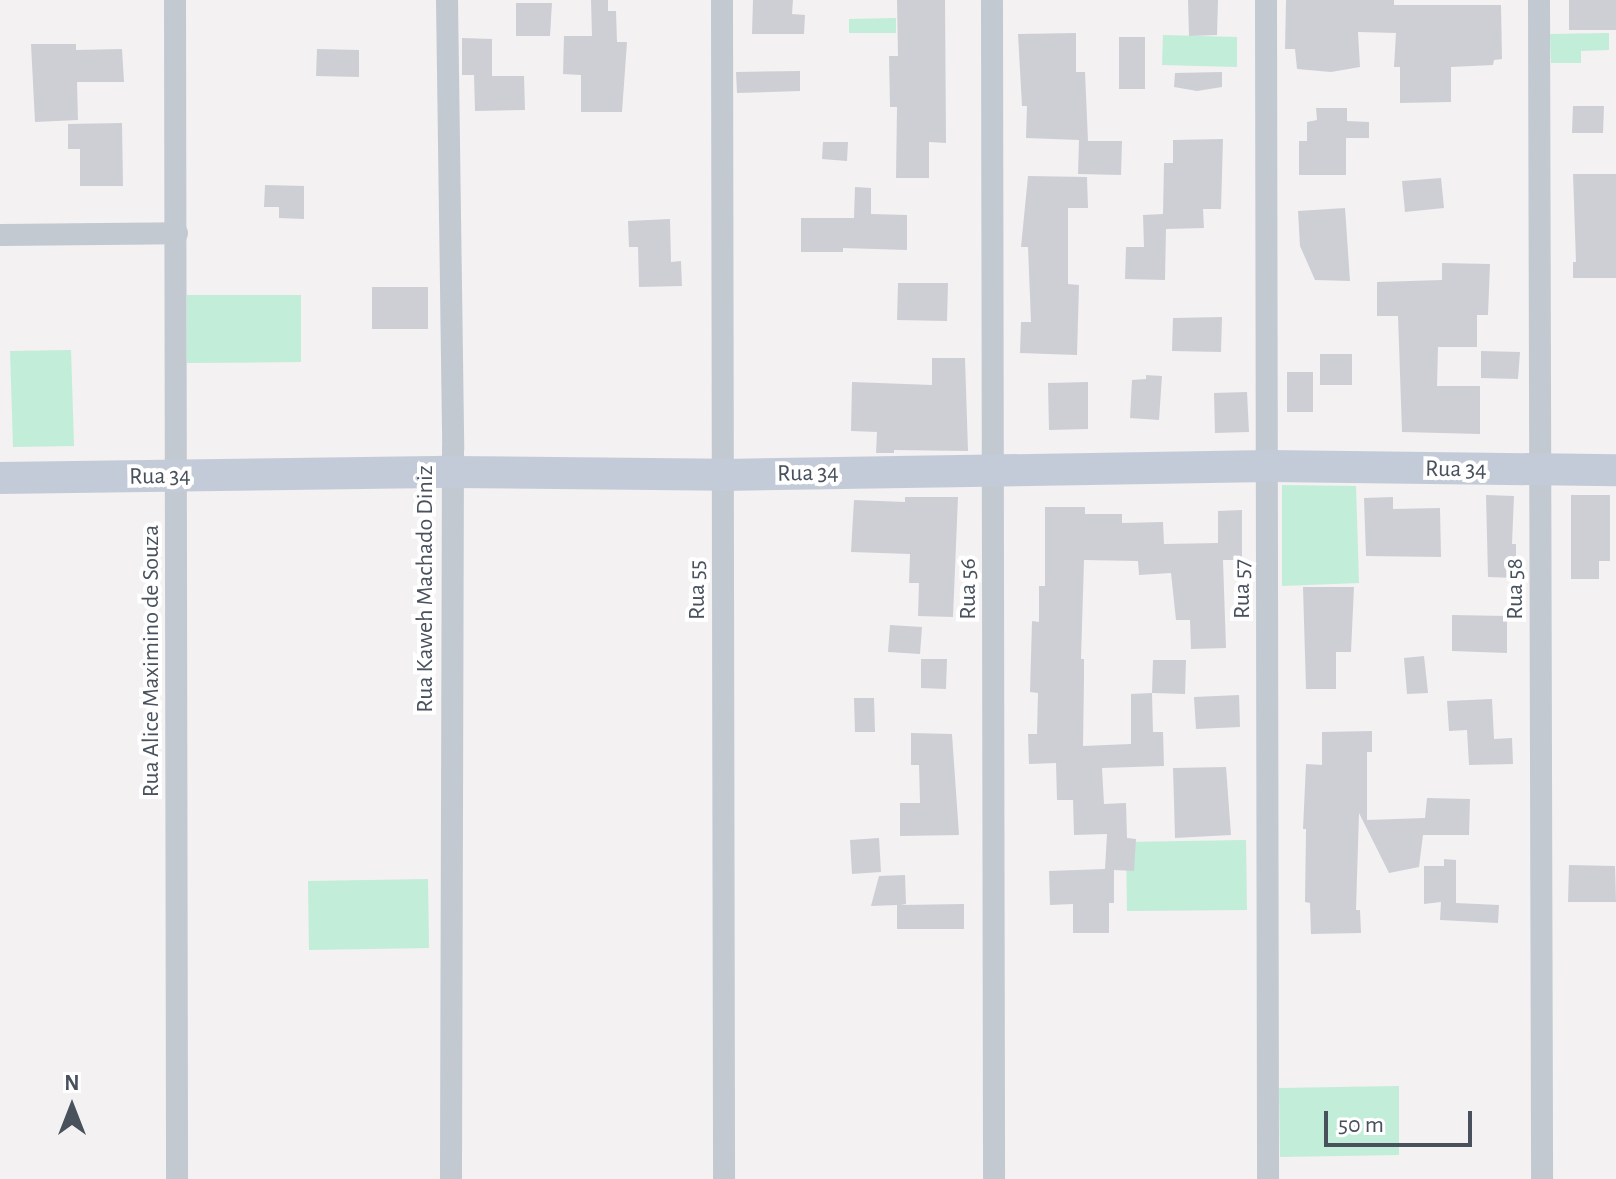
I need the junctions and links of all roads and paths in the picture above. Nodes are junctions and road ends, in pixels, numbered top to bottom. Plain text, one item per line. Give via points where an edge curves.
1 (175, 0) edge
2 (447, 0) edge
3 (722, 0) edge
4 (992, 0) edge
5 (1266, 0) edge
6 (1539, 0) edge
7 (177, 233) junction
8 (0, 235) edge
9 (1269, 466) junction
10 (1542, 468) junction
11 (995, 469) junction
12 (1616, 470) edge
13 (452, 472) junction
14 (724, 475) junction
15 (178, 477) junction
16 (0, 478) edge
17 (177, 1179) edge
18 (451, 1179) edge
19 (724, 1179) edge
20 (994, 1179) edge
21 (1268, 1179) edge
22 (1542, 1179) edge

1 - 7 street, Rua Alice Maximino de Souza
2 - 13 street, Rua Kaweh Machado Diniz
3 - 14 street, Rua 55
4 - 11 street, Rua 56
5 - 9 street, Rua 57
6 - 10 street, Rua 58
7 - 8 street
7 - 15 street, Rua Alice Maximino de Souza
9 - 10 street, Rua 34
9 - 11 street, Rua 34
9 - 21 street, Rua 57
10 - 12 street, Rua 34
10 - 22 street, Rua 58
11 - 14 street, Rua 34
11 - 20 street, Rua 56
13 - 14 street, Rua 34
13 - 15 street, Rua 34
13 - 18 street, Rua Kaweh Machado Diniz
14 - 19 street, Rua 55
15 - 16 street, Rua 34
15 - 17 street, Rua Alice Maximino de Souza

